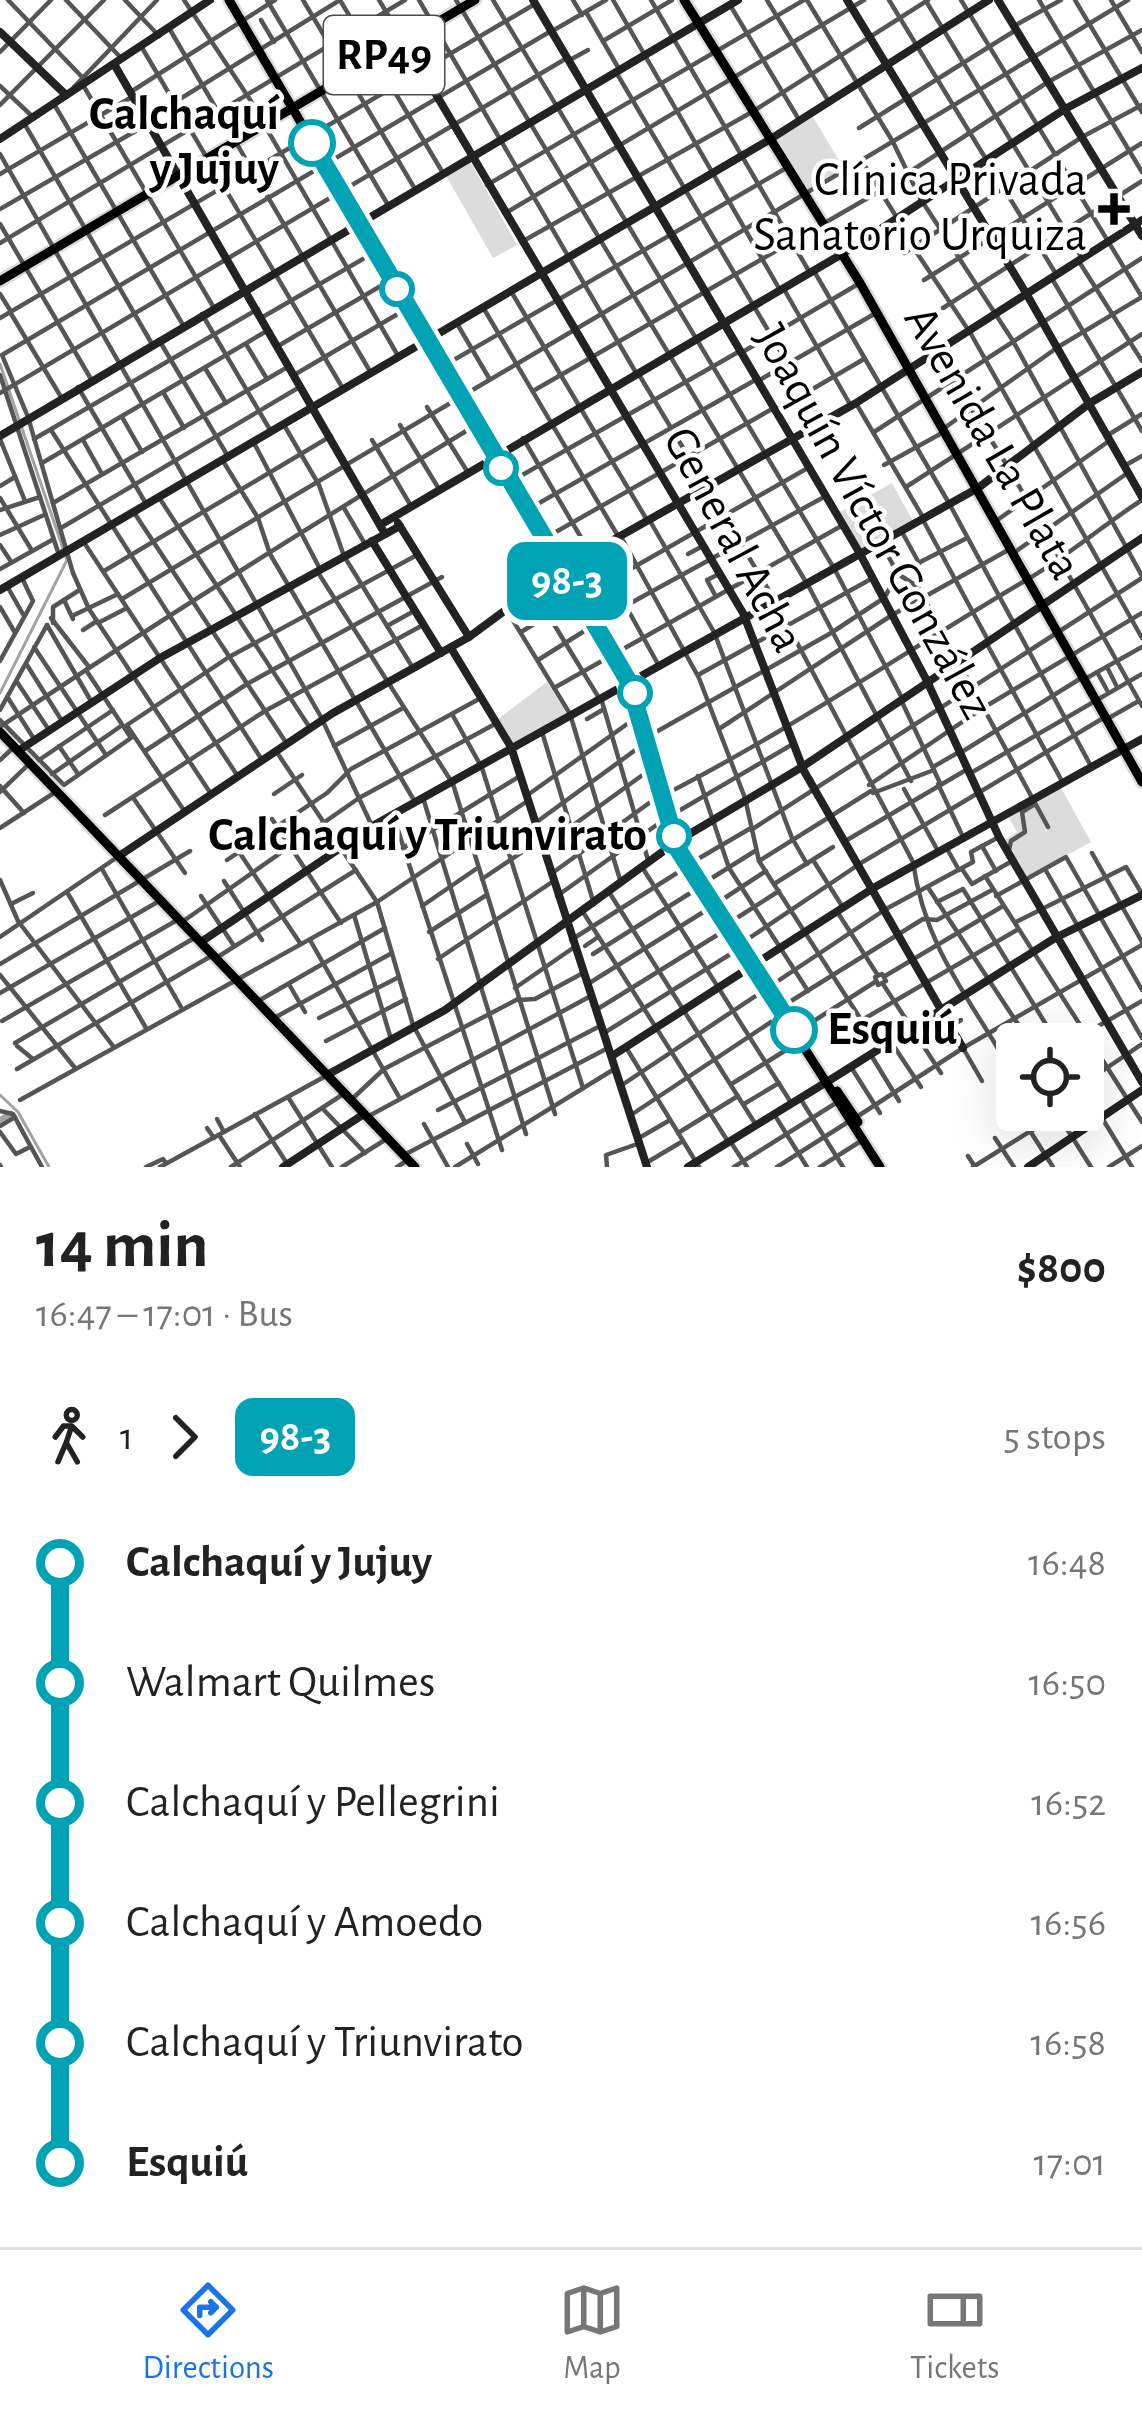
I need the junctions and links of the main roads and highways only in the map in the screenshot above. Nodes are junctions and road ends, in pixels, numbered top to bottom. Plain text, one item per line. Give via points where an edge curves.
1 (229, 0) edge
2 (685, 0) edge
3 (464, 3) edge
4 (292, 109) junction
5 (0, 280) edge
6 (1, 725) edge
7 (1142, 782) edge
8 (827, 1081) junction
9 (851, 1120) junction
10 (409, 1161) edge
11 (881, 1166) edge

1 - 4 main road
2 - 7 main road, Avenida La Plata via 860,283
3 - 4 main road, RP49
4 - 5 main road, RP49
4 - 8 main road via 629,682 676,842
6 - 10 main road
8 - 9 main road
8 - 9 main road
9 - 11 main road
9 - 11 main road

